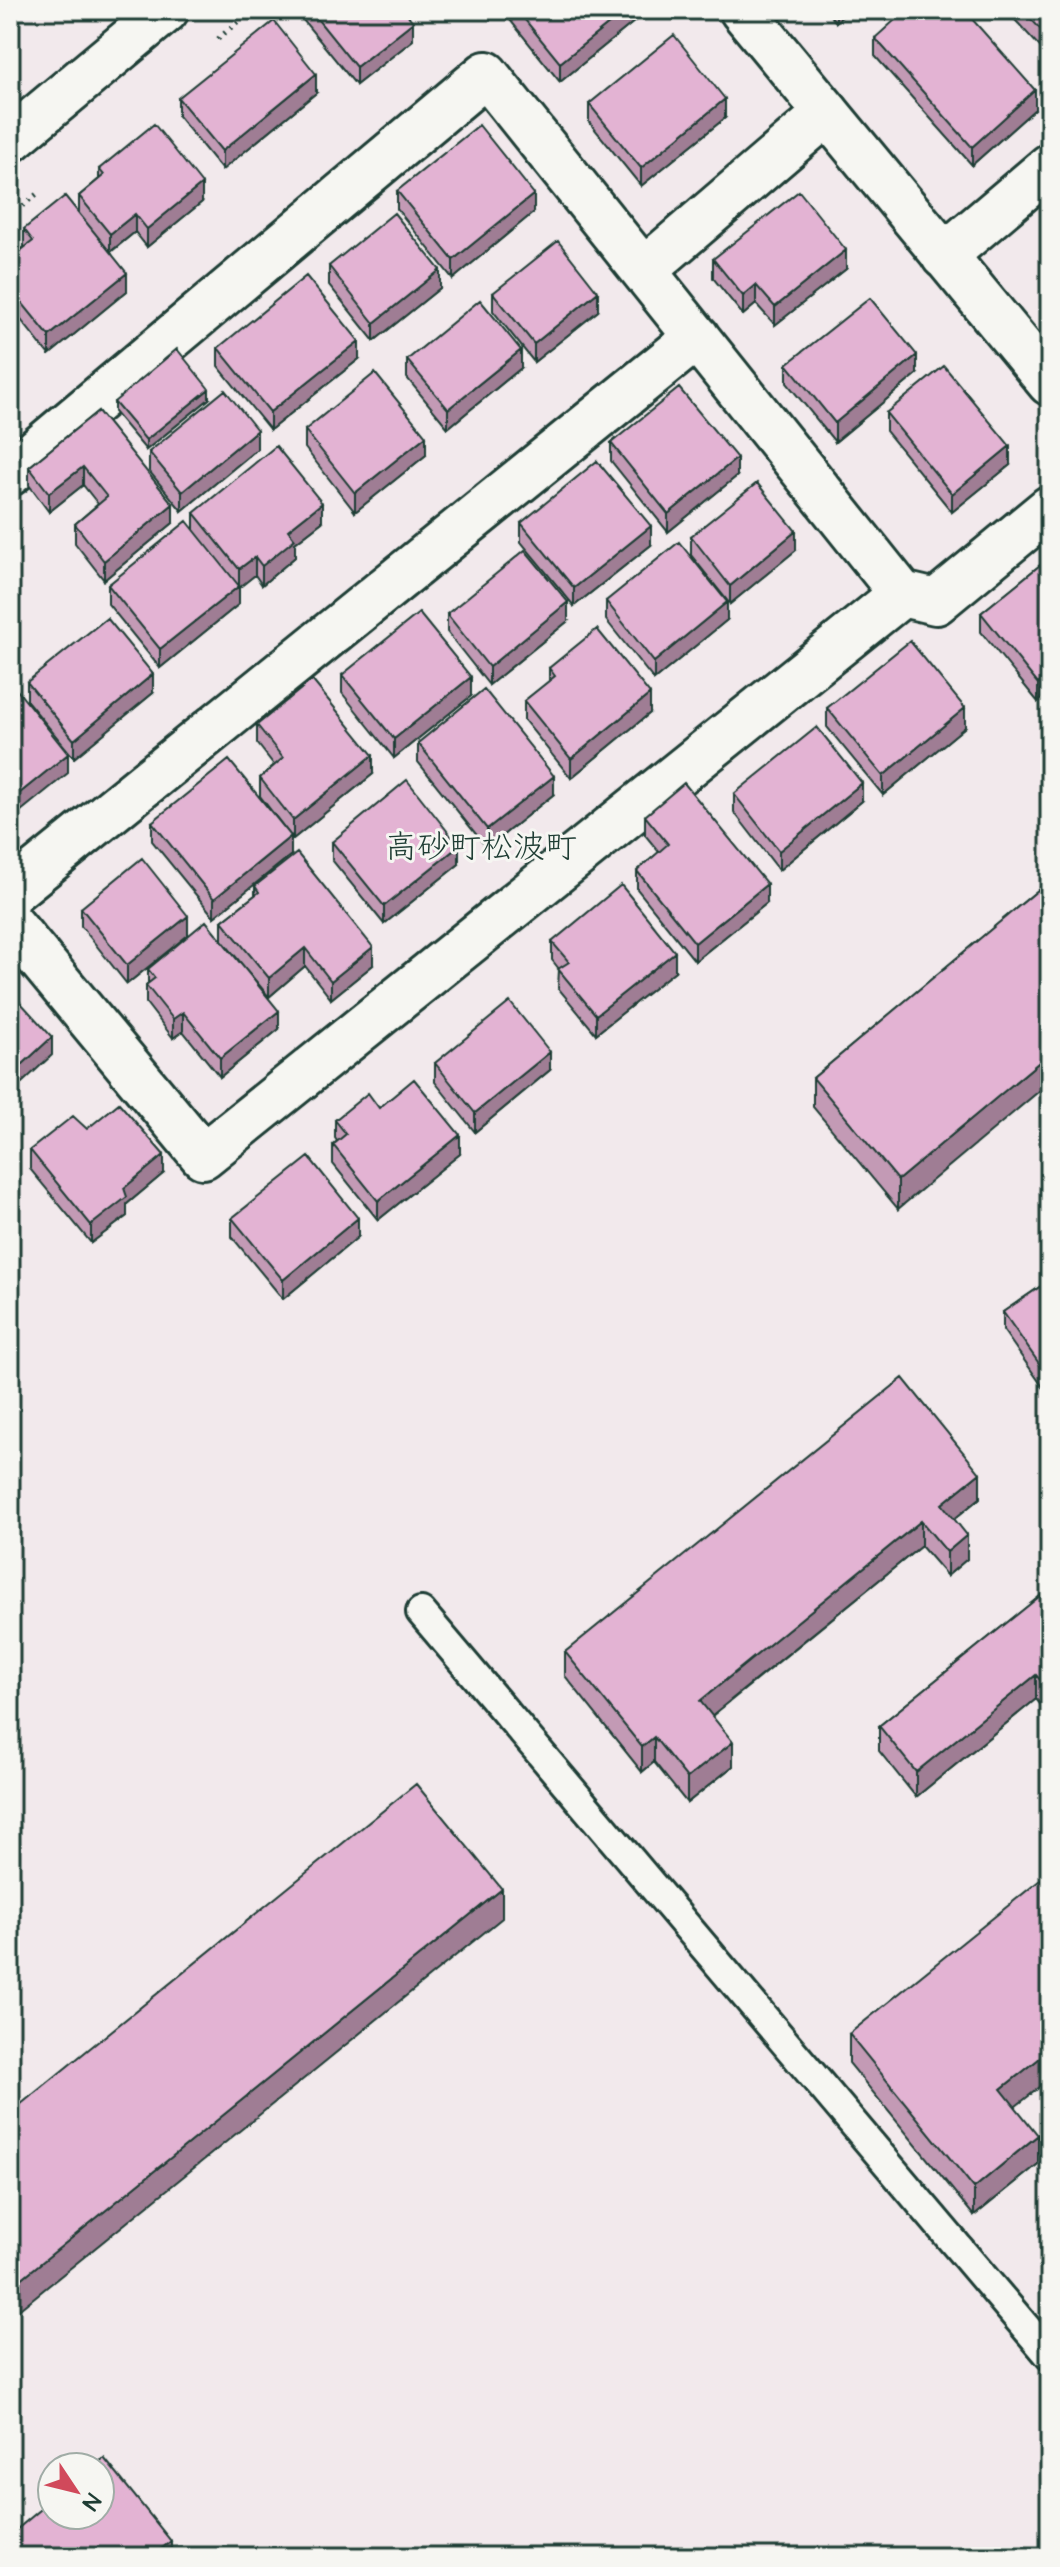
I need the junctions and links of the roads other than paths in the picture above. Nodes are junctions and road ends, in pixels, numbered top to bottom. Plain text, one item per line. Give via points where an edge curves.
1 (166, 10) edge
2 (742, 10) edge
3 (827, 113) junction
4 (10, 140) edge
5 (1050, 166) edge
6 (944, 256) junction
7 (644, 270) junction
8 (697, 337) junction
9 (1050, 383) edge
10 (10, 473) edge
11 (1050, 508) edge
12 (902, 594) junction
13 (10, 893) edge
14 (10, 923) edge
15 (421, 1612) dead end
16 (1050, 2356) edge

1 - 4 street
2 - 3 street
3 - 6 street
3 - 7 street
5 - 6 street
6 - 9 street
7 - 8 street
7 - 10 street via 486,74
8 - 12 street
8 - 13 street
11 - 12 street via 936,602
12 - 14 street via 203,1156
15 - 16 lane

